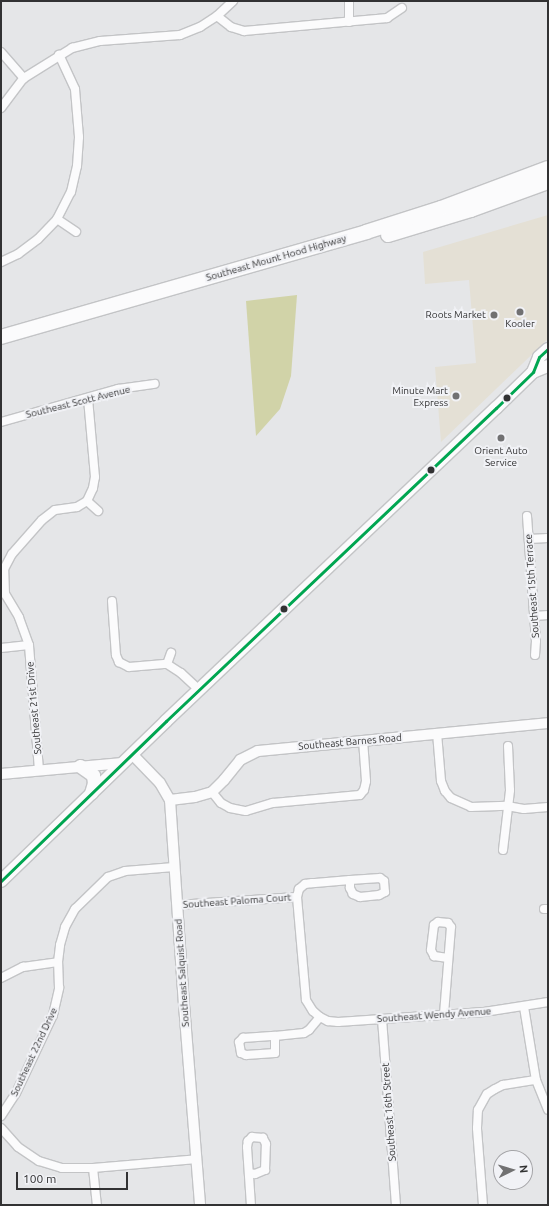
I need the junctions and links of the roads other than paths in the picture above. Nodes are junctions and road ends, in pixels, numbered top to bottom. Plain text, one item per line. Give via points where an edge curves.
1 (233, 1) edge
2 (349, 1) edge
3 (402, 8) dead end
4 (217, 16) junction
5 (349, 22) junction
6 (1, 52) edge
7 (59, 55) junction
8 (24, 78) junction
9 (1, 108) edge
10 (548, 168) edge
11 (548, 182) edge
12 (548, 191) edge
13 (520, 192) junction
14 (57, 219) junction
15 (76, 232) dead end
16 (1, 262) edge
17 (1, 336) edge
18 (1, 346) edge
19 (548, 349) edge
20 (548, 366) edge
21 (533, 372) junction
22 (155, 384) dead end
23 (88, 398) junction
24 (1, 422) edge
25 (87, 501) junction
26 (98, 512) dead end
27 (527, 516) dead end
28 (548, 538) edge
29 (529, 539) junction
30 (112, 601) dead end
31 (548, 615) edge
32 (535, 616) junction
33 (29, 645) junction
34 (1, 648) edge
35 (171, 653) dead end
36 (535, 655) dead end
37 (167, 664) junction
38 (199, 690) junction
39 (548, 723) edge
40 (437, 734) junction
41 (363, 740) junction
42 (508, 746) dead end
43 (132, 754) junction
44 (123, 763) junction
45 (80, 766) junction
46 (39, 770) junction
47 (1, 774) edge
48 (212, 792) junction
49 (91, 793) junction
50 (170, 800) junction
51 (507, 806) junction
52 (548, 807) edge
53 (503, 850) dead end
54 (174, 867) junction
55 (350, 880) dead end
56 (1, 881) edge
57 (297, 897) junction
58 (177, 905) junction
59 (448, 958) dead end
60 (58, 962) junction
61 (1, 978) edge
62 (548, 1002) edge
63 (524, 1007) junction
64 (444, 1014) junction
65 (320, 1017) junction
66 (382, 1019) junction
67 (275, 1036) junction
68 (536, 1080) junction
69 (548, 1110) edge
70 (1, 1116) edge
71 (1, 1128) edge
72 (197, 1160) junction
73 (93, 1168) junction
74 (249, 1173) dead end
75 (97, 1205) edge
76 (200, 1205) edge
77 (251, 1205) edge
78 (396, 1205) edge
79 (483, 1205) edge

1 - 4 street
2 - 5 street
3 - 5 street via 387,18
4 - 5 street via 231,27 244,30
4 - 7 street via 200,27 180,35 100,40 72,48
6 - 8 street
7 - 8 street
7 - 14 street via 75,90 79,137 78,166 71,192
8 - 9 street
10 - 17 highway, Southeast Mount Hood Highway via 373,230
11 - 13 highway, Southeast Mount Hood Highway
12 - 13 highway
13 - 18 highway, Southeast Mount Hood Highway via 386,236
14 - 15 street
14 - 16 street via 38,239 18,254
19 - 21 main road via 539,357
20 - 21 main road
21 - 38 main road
22 - 23 street, Southeast Scott Avenue via 118,389
23 - 24 street, Southeast Scott Avenue
23 - 25 street via 95,477
25 - 26 street
25 - 33 street, Southeast 21st Drive via 77,507 55,510 42,520 12,554 4,569 5,594 20,617
27 - 29 street, Southeast 15th Terrace
28 - 29 street
29 - 32 street, Southeast 15th Terrace
30 - 37 street via 118,662 129,667
31 - 32 street
32 - 36 street, Southeast 15th Terrace
33 - 34 street
33 - 46 street, Southeast 21st Drive
35 - 37 street
37 - 38 street
38 - 43 main road
39 - 40 street, Southeast Barnes Road
40 - 41 street, Southeast Barnes Road
40 - 51 street via 441,781 451,798 471,807
41 - 48 street, Southeast Barnes Road via 251,753 240,760
41 - 48 street via 366,781 360,795 273,803 246,811 230,808 221,803
42 - 51 street via 510,775
43 - 44 main road
43 - 50 street, Southeast Salquist Road via 160,783
44 - 45 street
44 - 49 main road
45 - 46 street
45 - 49 main road via 93,775
46 - 47 street
48 - 50 street
49 - 56 main road
50 - 54 street, Southeast Salquist Road
51 - 52 street via 524,809
51 - 53 street
54 - 58 street, Southeast Salquist Road
54 - 60 street, Southeast 22nd Drive via 125,871 108,877 75,909 65,927
55 - 57 street via 305,884 299,889
57 - 58 street, Southeast Paloma Court
57 - 65 street via 306,1000
58 - 72 street, Southeast Salquist Road
59 - 64 street
60 - 61 street via 23,967
60 - 70 street, Southeast 22nd Drive via 59,988 53,1015 16,1093
62 - 63 street, Southeast Wendy Avenue
63 - 64 street, Southeast Wendy Avenue
63 - 68 street
64 - 66 street, Southeast Wendy Avenue
65 - 66 street, Southeast Wendy Avenue via 338,1022
65 - 67 street via 304,1033
66 - 78 street, Southeast 16th Street
67 - 67 street via 243,1038 239,1042 241,1053 275,1053
68 - 69 street
68 - 79 street via 503,1085 494,1089 487,1094 478,1110
71 - 73 street via 18,1147 39,1161 62,1168
72 - 73 street
72 - 76 street, Southeast Salquist Road
73 - 75 street
74 - 77 street

